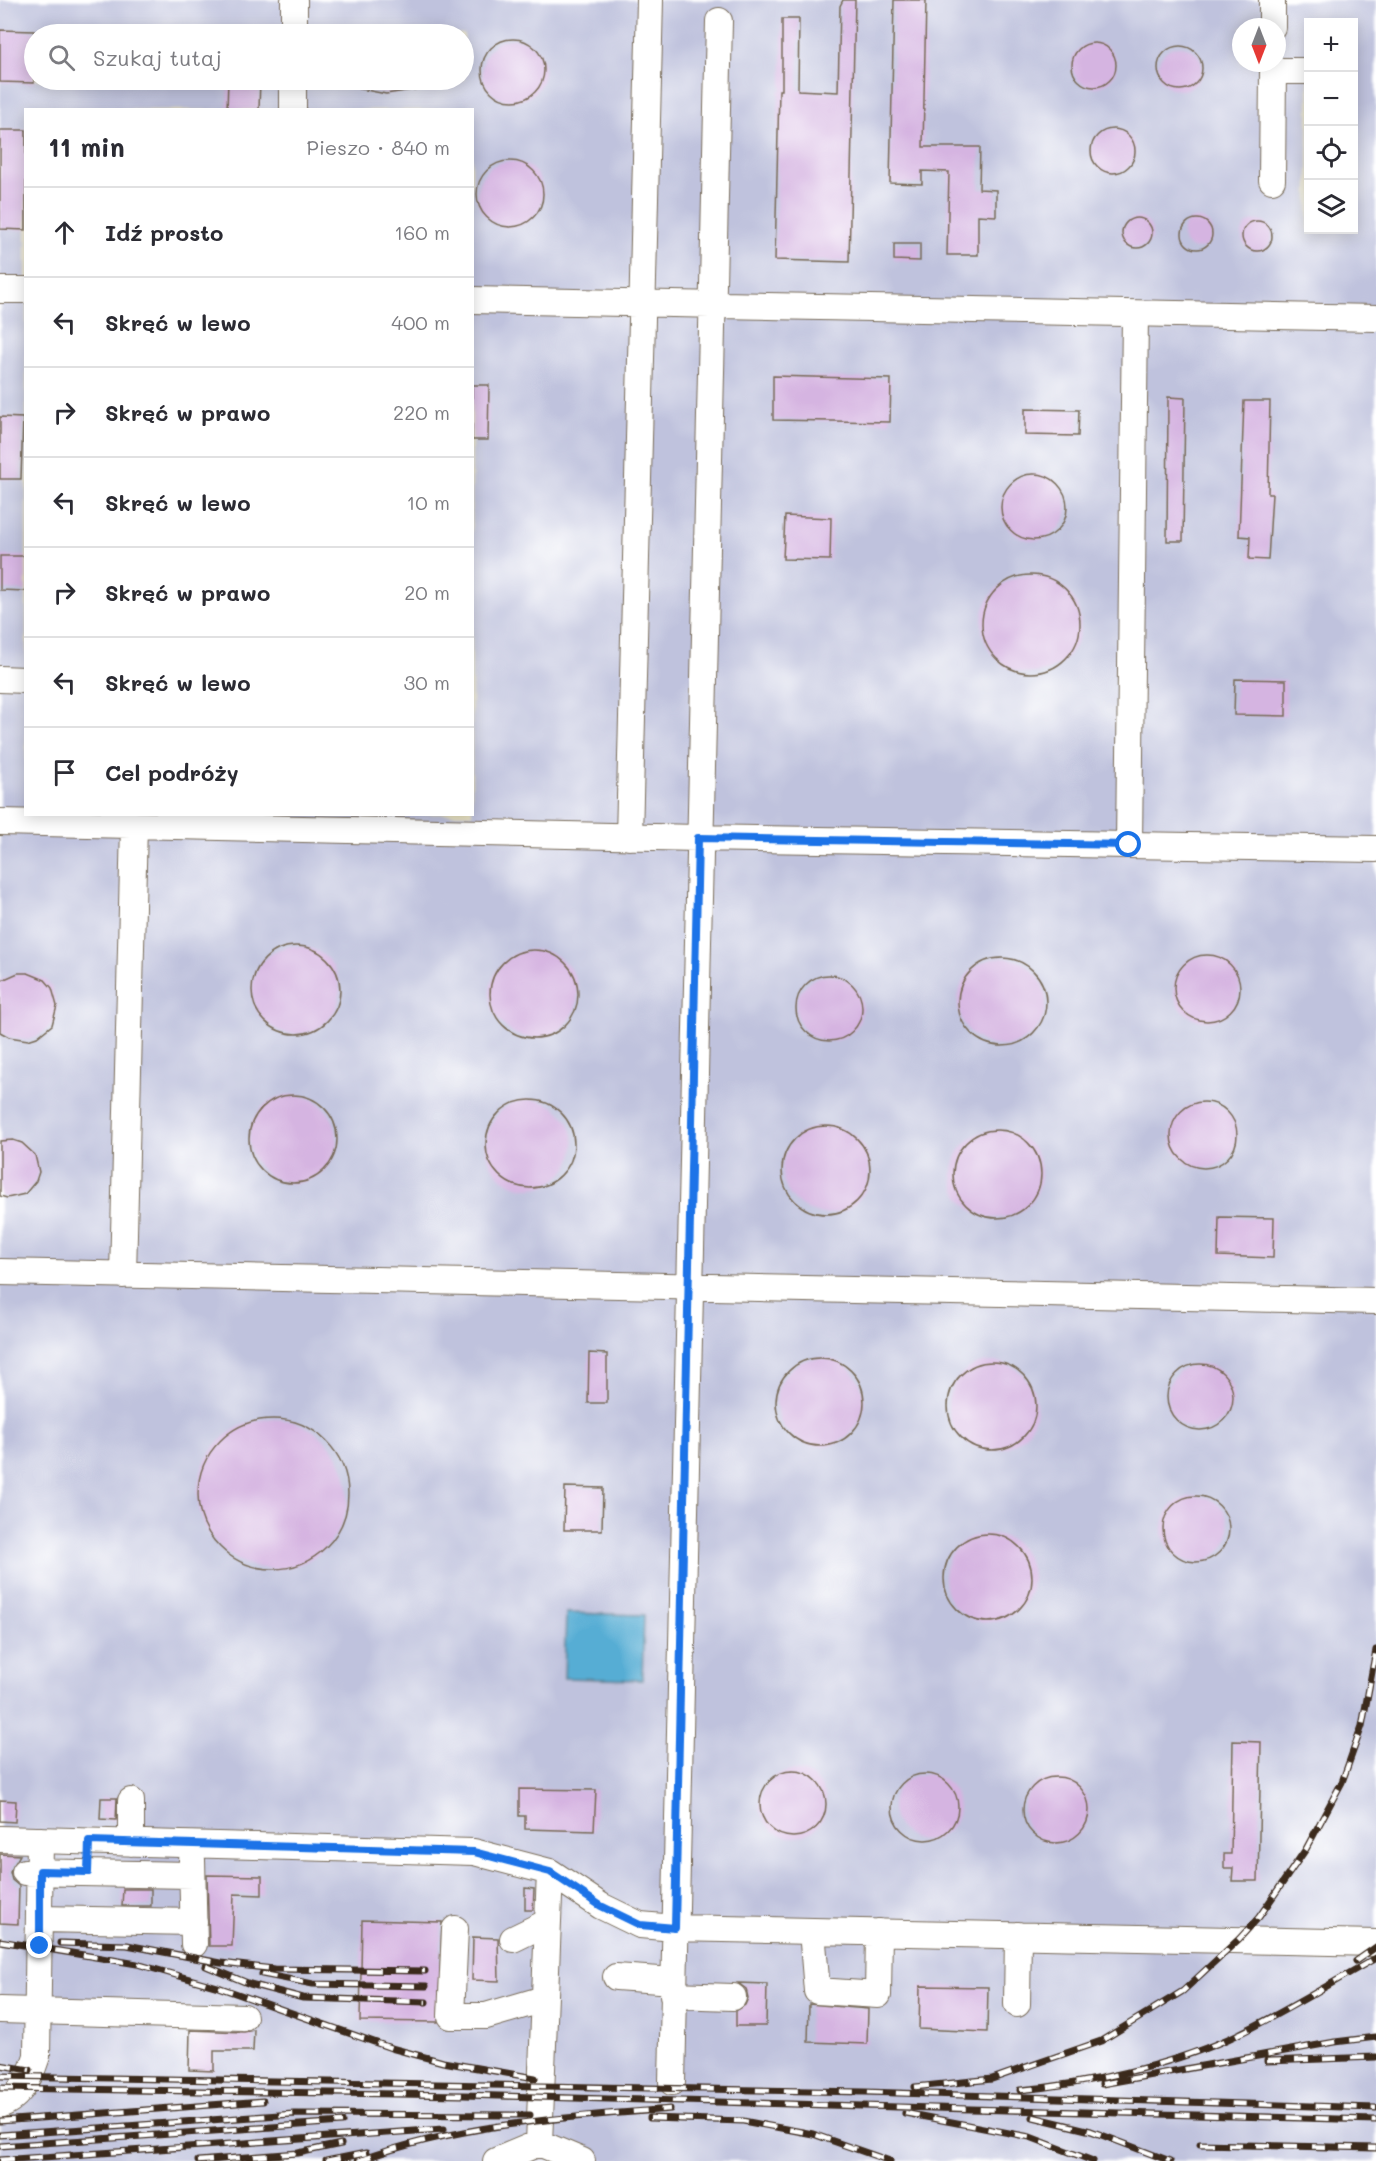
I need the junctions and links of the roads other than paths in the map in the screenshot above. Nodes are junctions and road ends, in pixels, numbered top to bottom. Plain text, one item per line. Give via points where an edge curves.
1 (294, 0) edge
2 (650, 0) edge
3 (1272, 0) edge
4 (1272, 18) edge
5 (719, 21) dead end
6 (294, 24) edge
7 (1286, 68) edge
8 (1304, 71) edge
9 (1273, 72) edge
10 (293, 90) edge
11 (293, 108) edge
12 (1272, 180) dead end
13 (0, 290) edge
14 (24, 290) edge
15 (474, 300) edge
16 (643, 304) junction
17 (714, 306) junction
18 (1136, 314) junction
19 (1376, 318) edge
20 (0, 678) edge
21 (24, 680) edge
22 (0, 822) edge
23 (134, 825) junction
24 (629, 837) junction
25 (698, 838) junction
26 (1129, 845) junction
27 (1376, 849) edge
28 (0, 1272) edge
29 (123, 1275) junction
30 (689, 1288) junction
31 (1376, 1301) edge
32 (131, 1801) dead end
33 (0, 1839) edge
34 (40, 1840) junction
35 (89, 1841) junction
36 (130, 1843) junction
37 (193, 1844) junction
38 (31, 1871) junction
39 (88, 1872) junction
40 (550, 1872) junction
41 (192, 1875) junction
42 (40, 1919) junction
43 (546, 1923) junction
44 (675, 1928) junction
45 (455, 1929) dead end
46 (813, 1930) junction
47 (879, 1932) junction
48 (1017, 1935) junction
49 (513, 1939) dead end
50 (1376, 1943) edge
51 (616, 1977) dead end
52 (674, 1988) junction
53 (733, 1997) dead end
54 (544, 1999) junction
55 (1017, 2004) dead end
56 (0, 2010) edge
57 (39, 2010) junction
58 (244, 2017) dead end
59 (672, 2082) dead end
60 (0, 2105) edge
61 (538, 2143) junction
62 (496, 2161) edge
63 (582, 2161) edge

1 - 6 lane
2 - 16 lane
3 - 4 lane
5 - 17 lane
7 - 8 lane
9 - 12 lane
10 - 11 lane
13 - 14 lane
15 - 16 lane
16 - 17 lane
16 - 24 lane
17 - 18 lane
17 - 25 lane
18 - 19 lane
18 - 26 lane
20 - 21 lane
22 - 23 lane
23 - 24 lane
23 - 29 lane
24 - 25 lane
25 - 26 lane
25 - 30 lane
26 - 27 lane
28 - 29 lane
29 - 30 lane
30 - 31 lane
30 - 44 lane
32 - 36 lane
33 - 34 lane
34 - 35 lane
34 - 38 lane
35 - 36 lane
35 - 39 lane
36 - 37 lane
37 - 40 lane via 474,1852
37 - 41 lane
38 - 39 lane
38 - 42 lane
39 - 41 lane
40 - 43 lane
40 - 44 lane via 601,1906 640,1925
41 - 42 lane via 194,1933
42 - 57 lane
43 - 49 lane
43 - 54 lane
44 - 46 lane
44 - 52 lane
45 - 54 lane via 451,2016 486,2016
46 - 47 lane
46 - 47 lane via 817,1991 878,1995
47 - 48 lane
48 - 50 lane
48 - 55 lane
51 - 52 lane
52 - 53 lane
52 - 59 lane
54 - 61 lane
56 - 57 lane
57 - 58 lane
57 - 60 lane via 37,2056 32,2070 9,2102
61 - 62 lane
61 - 63 lane

